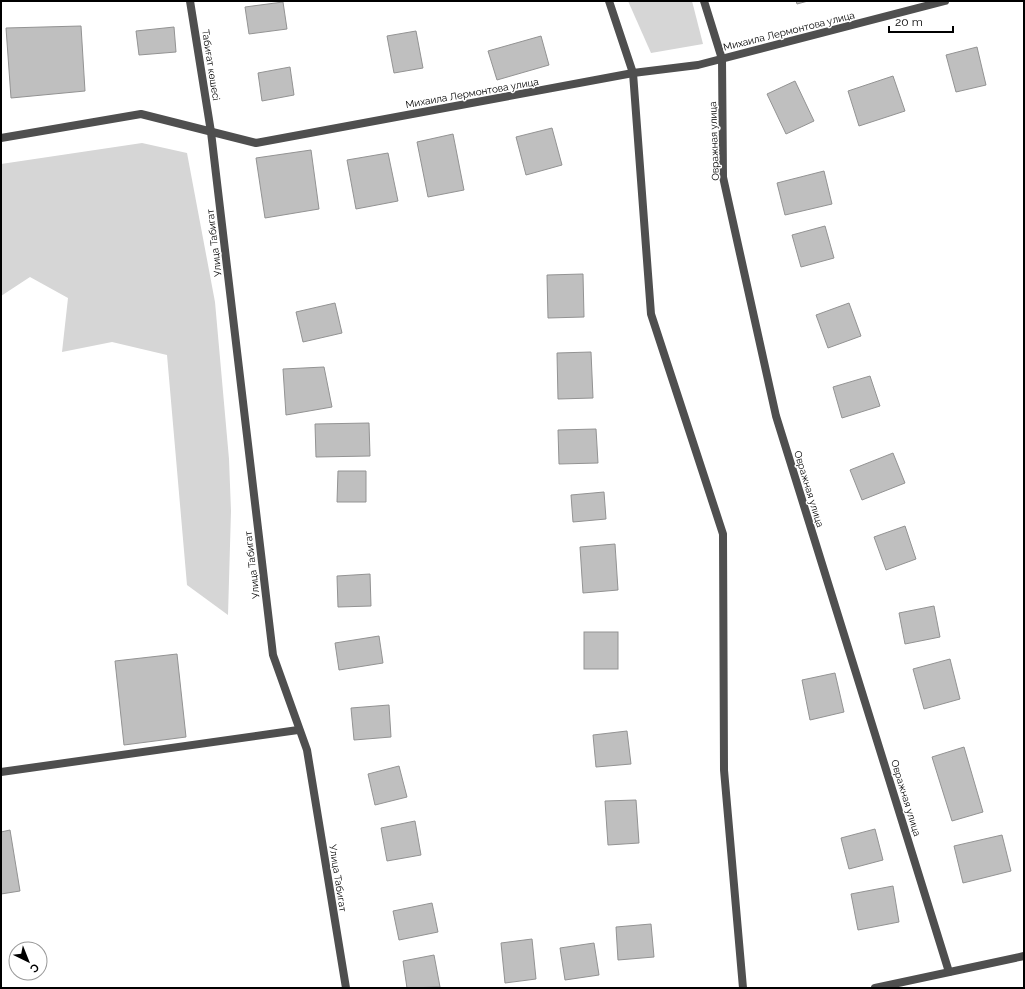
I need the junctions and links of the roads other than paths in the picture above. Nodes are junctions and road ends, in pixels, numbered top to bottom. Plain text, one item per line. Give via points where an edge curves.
1 (190, 1) edge
2 (609, 1) edge
3 (704, 1) edge
4 (945, 1) edge
5 (722, 59) junction
6 (633, 73) junction
7 (212, 132) junction
8 (1, 138) edge
9 (298, 730) junction
10 (1, 772) edge
11 (1024, 956) edge
12 (949, 972) junction
13 (346, 988) edge
14 (743, 988) edge
15 (875, 988) edge

1 - 7 street, Табиғат көшесі
2 - 6 street
3 - 5 street, Овражная улица
4 - 5 street, Михаила Лермонтова улица
5 - 6 street, Михаила Лермонтова улица
5 - 12 street, Овражная улица via 723,177 776,416
6 - 7 street, Михаила Лермонтова улица via 256,143
6 - 14 street via 652,314 723,534 724,770
7 - 8 street, Михаила Лермонтова улица via 141,114
7 - 9 street, Улица Табигат via 273,655
9 - 10 street
9 - 13 street, Улица Табигат via 306,750
11 - 12 street
12 - 15 street

